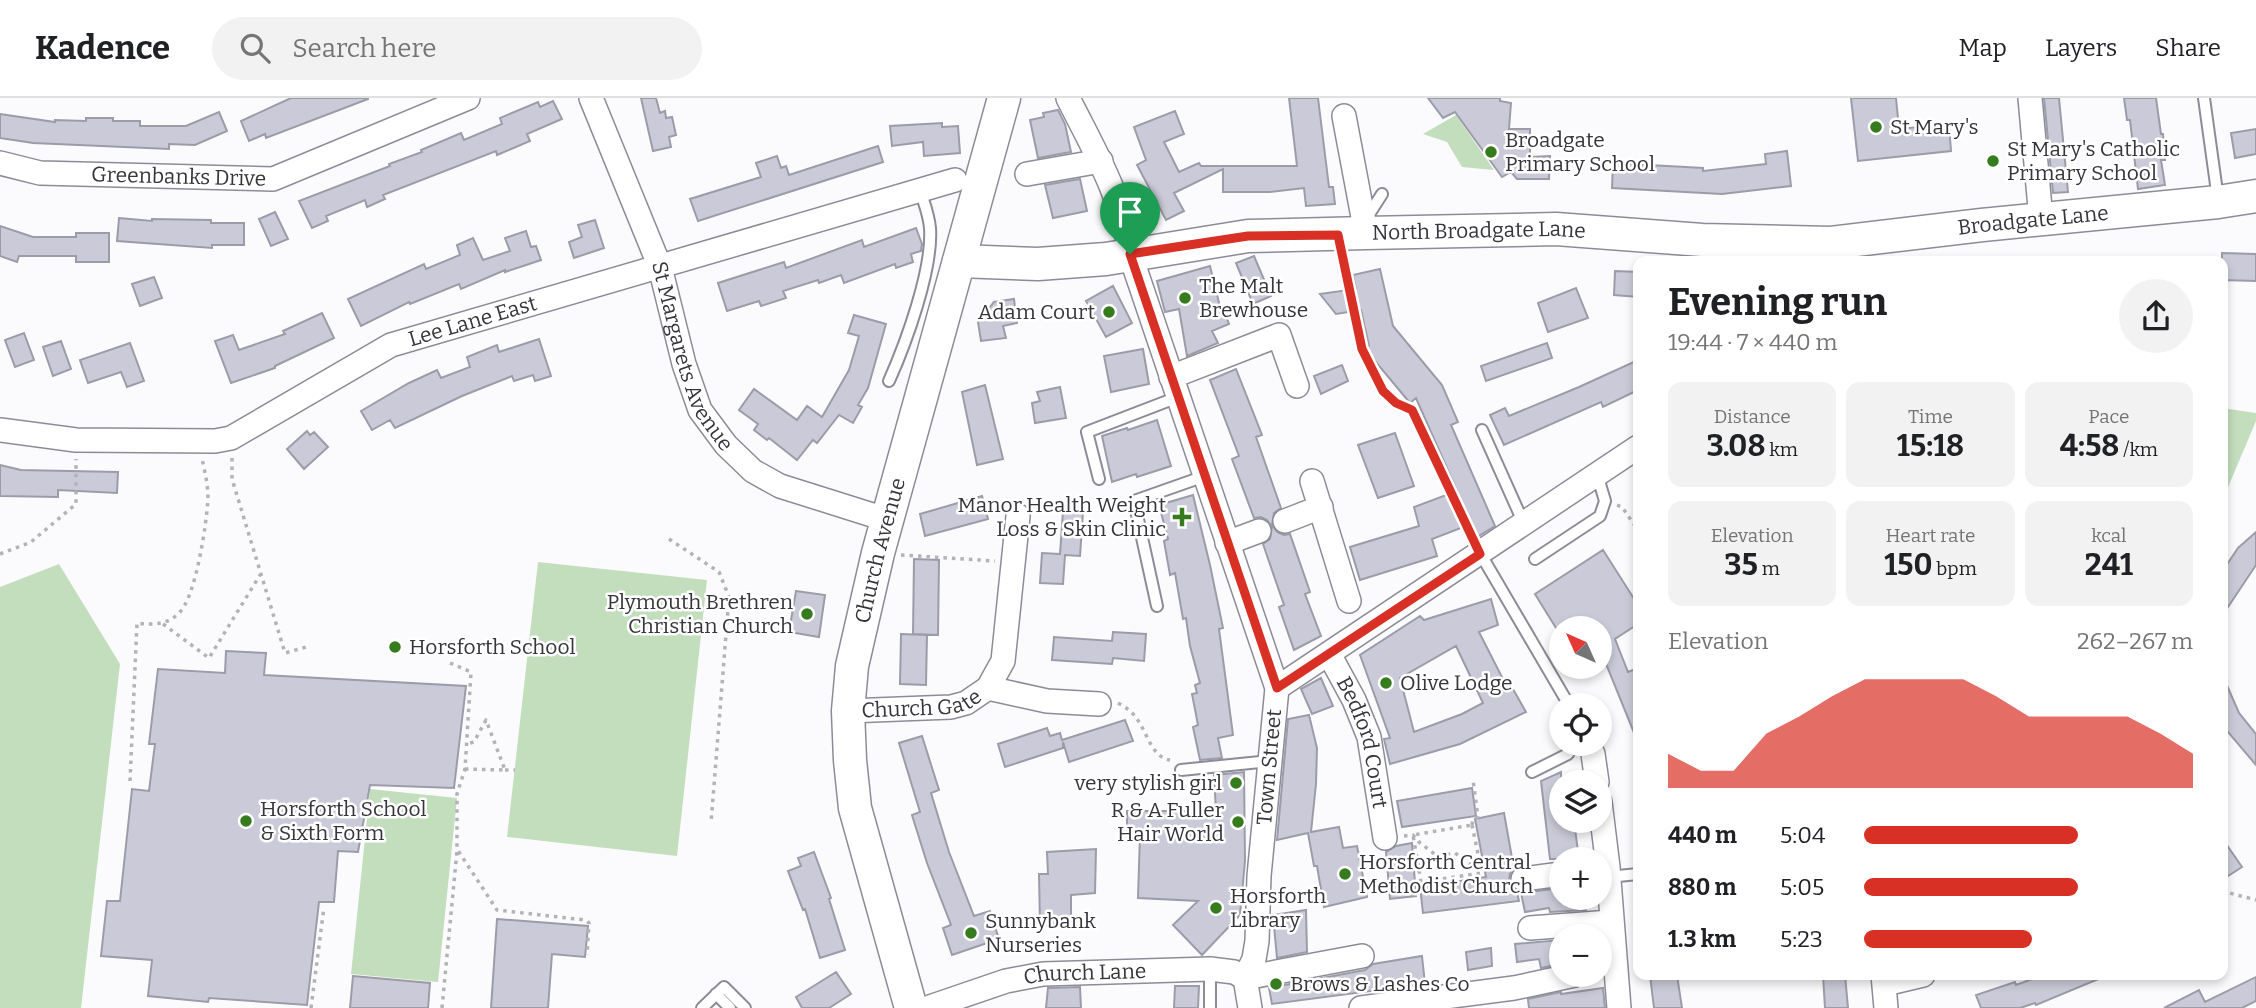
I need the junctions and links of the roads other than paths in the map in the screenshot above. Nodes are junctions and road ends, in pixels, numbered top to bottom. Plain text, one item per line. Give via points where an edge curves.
1 (468, 98) edge
2 (591, 98) edge
3 (1004, 98) edge
4 (1068, 98) edge
5 (2030, 98) edge
6 (2204, 98) edge
7 (1344, 116) dead end
8 (1101, 161) junction
9 (0, 163) edge
10 (1027, 174) dead end
11 (955, 180) dead end
12 (920, 190) junction
13 (1382, 194) dead end
14 (2256, 195) edge
15 (2218, 202) junction
16 (2041, 219) junction
17 (1356, 230) junction
18 (1825, 252) edge
19 (1130, 254) junction
20 (959, 261) junction
21 (660, 267) junction
22 (889, 381) dead end
23 (1297, 386) dead end
24 (1175, 387) junction
25 (0, 430) edge
26 (1482, 430) dead end
27 (1633, 450) edge
28 (1597, 474) junction
29 (1205, 476) junction
30 (1099, 479) dead end
31 (1312, 481) dead end
32 (1321, 507) junction
33 (1018, 516) dead end
34 (888, 520) junction
35 (1285, 521) dead end
36 (1524, 524) junction
37 (1259, 531) dead end
38 (1227, 543) junction
39 (1480, 554) junction
40 (1535, 559) dead end
41 (1349, 601) dead end
42 (1157, 606) dead end
43 (1329, 654) junction
44 (988, 688) junction
45 (1277, 688) junction
46 (1562, 693) edge
47 (1099, 704) road end
48 (848, 711) junction
49 (1564, 756) edge
50 (1270, 761) junction
51 (1181, 770) dead end
52 (1532, 772) dead end
53 (1385, 838) road end
54 (1612, 872) edge
55 (1633, 874) edge
56 (1549, 876) edge
57 (1523, 879) dead end
58 (1610, 910) edge
59 (1612, 922) joint
60 (1530, 928) dead end
61 (1362, 956) dead end
62 (1210, 969) junction
63 (1245, 978) junction
64 (1884, 980) edge
65 (1612, 983) edge
66 (1549, 985) edge
67 (716, 994) junction
68 (1515, 998) edge
69 (702, 1008) edge
70 (730, 1008) edge
71 (745, 1008) edge
72 (911, 1008) edge
73 (928, 1008) edge
74 (1210, 1008) edge
75 (1250, 1008) edge
76 (1361, 1008) edge
77 (1619, 1008) edge
78 (1886, 1008) edge

1 - 9 street, Greenbanks Drive via 273,178 40,173
2 - 21 street, St Margarets Avenue
3 - 20 street, Church Avenue
4 - 8 street, Town Street
5 - 16 street
6 - 15 lane
7 - 17 street
8 - 10 street
8 - 19 street, Town Street via 1119,206
11 - 12 street, Lee Lane East
12 - 21 street, Lee Lane East
12 - 22 lane via 930,247 906,341
13 - 17 lane
14 - 15 street, Broadgate Lane
15 - 16 street, Broadgate Lane
16 - 18 street, Broadgate Lane
17 - 18 street, North Broadgate Lane via 1556,229
17 - 19 street, North Broadgate Lane via 1248,236
19 - 20 street, North Broadgate Lane via 1038,264
19 - 24 street, Town Street
20 - 34 street, Church Avenue
21 - 25 street, Lee Lane East via 391,345 231,438 76,440
21 - 34 street, St Margarets Avenue via 700,410 726,446 753,471 780,486
23 - 24 street via 1279,335
24 - 29 street, Town Street
24 - 30 lane via 1087,432
26 - 36 lane
27 - 28 street
28 - 36 street
28 - 40 lane via 1605,501 1600,516
29 - 38 street, Town Street
29 - 42 lane via 1134,501
31 - 32 street
32 - 35 street
32 - 41 street
33 - 44 street, Church Gate via 1003,661
34 - 48 street, Church Avenue via 852,666
36 - 39 street
37 - 38 street
38 - 45 street, Town Street
39 - 43 street
39 - 46 lane
43 - 45 street
43 - 53 street, Bedford Court via 1369,737
44 - 47 street, Church Gate via 1047,701
44 - 48 street, Church Gate via 966,704 951,707
45 - 50 street, Town Street
48 - 72 street, Church Avenue via 855,808
49 - 52 lane
50 - 51 lane
50 - 63 street, Town Street via 1257,941
54 - 55 lane
56 - 57 street
58 - 59 street
59 - 60 street
61 - 63 street
62 - 63 street, Church Lane
62 - 73 street, Church Lane via 1043,974 1006,981
62 - 74 lane
63 - 75 street, Town Street
64 - 78 street
65 - 77 street
66 - 68 street
67 - 69 lane
67 - 70 lane
67 - 71 lane via 724,987
68 - 76 street

